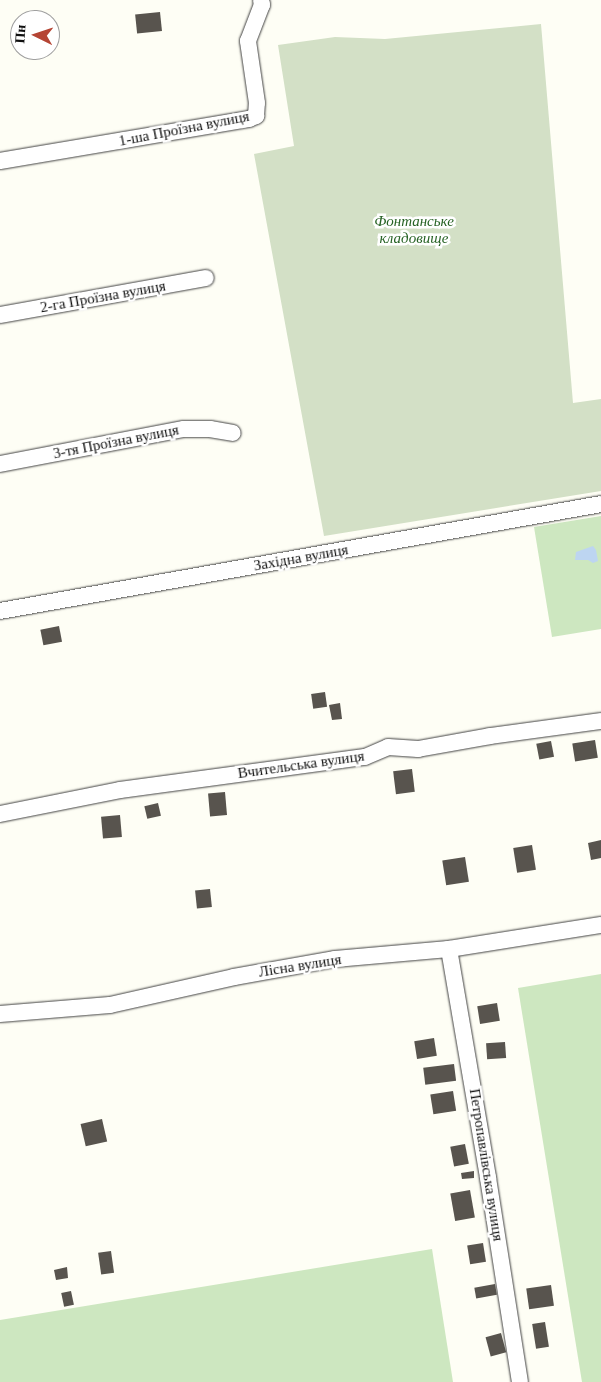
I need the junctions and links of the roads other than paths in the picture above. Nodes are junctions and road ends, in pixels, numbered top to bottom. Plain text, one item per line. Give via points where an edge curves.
1 (262, 3) edge
2 (0, 161) edge
3 (206, 278) dead end
4 (0, 315) edge
5 (233, 433) dead end
6 (0, 464) edge
7 (601, 504) edge
8 (0, 611) edge
9 (601, 721) edge
10 (0, 814) edge
11 (601, 925) edge
12 (449, 948) junction
13 (0, 1014) edge
14 (520, 1382) edge

1 - 2 street, 1-ша Проїзна вулиця via 248,41 256,116 249,120
3 - 4 street, 2-га Проїзна вулиця
5 - 6 street, 3-тя Проїзна вулиця via 184,429
7 - 8 street, Західна вулиця
9 - 10 street, Вчительська вулиця via 418,749 388,747 365,757 120,790
11 - 12 street, Лісна вулиця
12 - 13 street, Лісна вулиця via 335,960 234,977 110,1005
12 - 14 street, Петропавлівська вулиця

